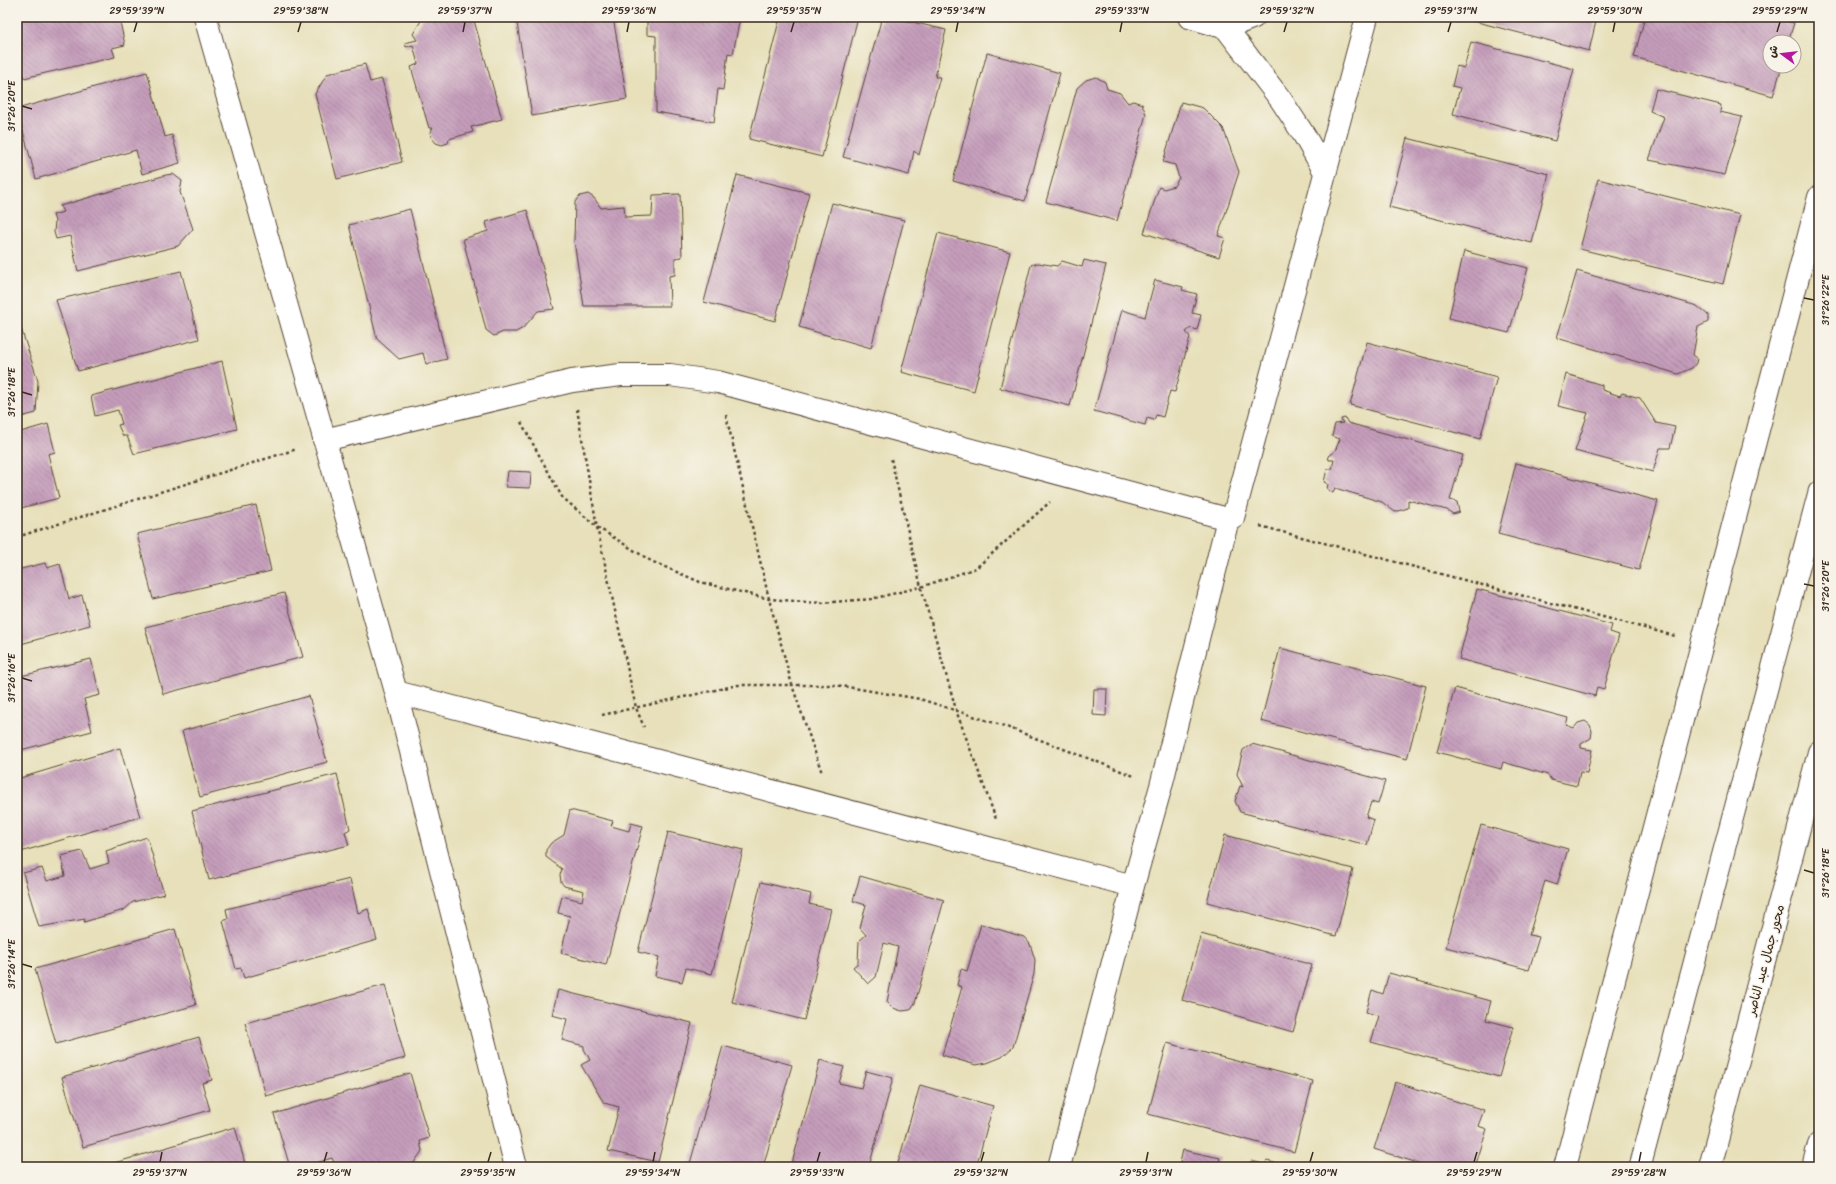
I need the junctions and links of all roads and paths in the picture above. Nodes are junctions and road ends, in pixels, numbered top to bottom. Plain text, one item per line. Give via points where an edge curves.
1 (205, 17) edge
2 (1189, 17) edge
3 (1254, 17) edge
4 (1367, 17) edge
5 (1226, 28) junction
6 (1325, 172) junction
7 (1819, 197) edge
8 (572, 381) junction
9 (718, 382) junction
10 (507, 397) junction
11 (884, 426) junction
12 (324, 440) junction
13 (1077, 478) junction
14 (1819, 492) edge
15 (1230, 518) junction
16 (597, 527) junction
17 (17, 537) edge
18 (921, 587) junction
19 (769, 599) junction
20 (1702, 644) junction
21 (792, 685) junction
22 (396, 692) junction
23 (636, 708) junction
24 (958, 713) junction
25 (600, 715) dead end
26 (1819, 752) edge
27 (657, 761) junction
28 (1161, 786) junction
29 (834, 807) junction
30 (1008, 853) junction
31 (1133, 886) junction
32 (1819, 1144) edge
33 (516, 1167) edge
34 (1059, 1167) edge
35 (1565, 1167) edge
36 (1640, 1167) edge
37 (1710, 1167) edge
38 (1813, 1167) edge

1 - 12 street
2 - 5 street
3 - 5 street
4 - 6 street
5 - 6 street via 1281,100
6 - 15 street
7 - 20 street
8 - 9 street via 621,375 670,375
8 - 10 street
8 - 16 path
9 - 11 street
9 - 19 path
10 - 12 street
10 - 16 path via 562,497
11 - 13 street
11 - 18 path
12 - 17 path
12 - 22 street
13 - 15 street
13 - 18 path via 976,568
14 - 36 lane
15 - 20 path
15 - 28 street
16 - 19 path via 651,561 700,582
16 - 23 path
18 - 19 path via 871,599 820,603
18 - 24 path
19 - 21 path
20 - 35 street
21 - 23 path via 738,685
21 - 24 path via 835,685 920,699
21 - 29 path
22 - 27 street
22 - 33 street
23 - 25 path
23 - 27 path
24 - 28 path via 1004,726
24 - 30 path
26 - 37 street, محور جمال عبد الناصر
27 - 29 street
28 - 31 street
29 - 30 street
30 - 31 street
31 - 34 street
32 - 38 street

